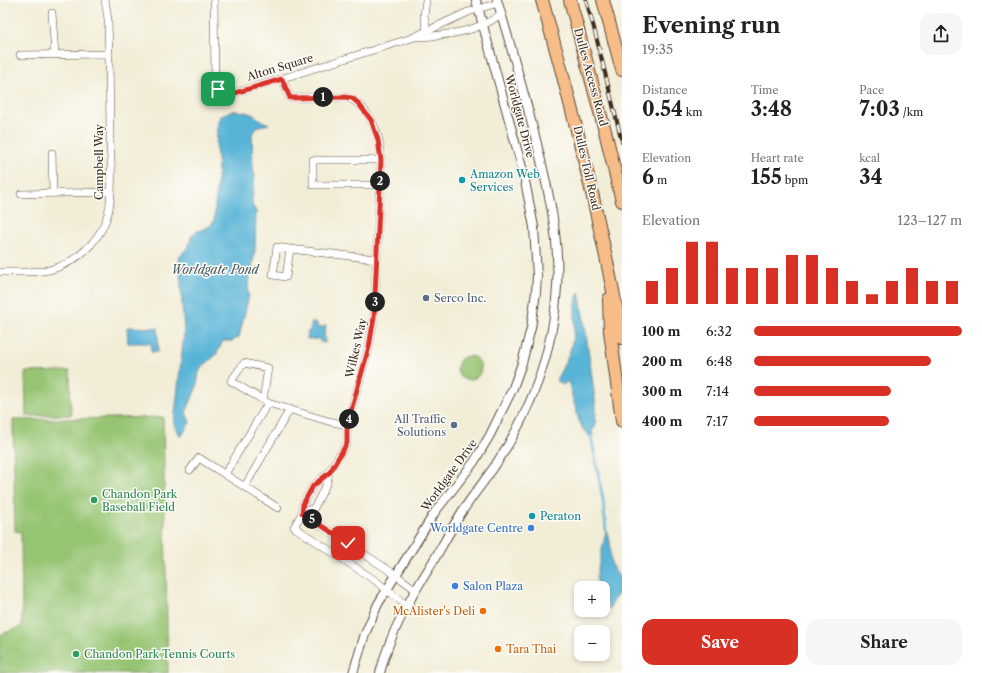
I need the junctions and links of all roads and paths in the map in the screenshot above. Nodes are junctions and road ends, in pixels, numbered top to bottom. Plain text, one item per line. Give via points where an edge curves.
1 (105, 0) edge
2 (214, 0) edge
3 (426, 0) edge
4 (476, 0) edge
5 (542, 0) edge
6 (570, 0) edge
7 (603, 0) edge
8 (498, 2) edge
9 (479, 9) junction
10 (52, 13) dead end
11 (501, 14) junction
12 (483, 25) junction
13 (428, 34) junction
14 (109, 54) junction
15 (20, 55) dead end
16 (55, 55) junction
17 (622, 70) edge
18 (282, 79) junction
19 (52, 153) dead end
20 (381, 160) junction
21 (380, 185) junction
22 (111, 192) junction
23 (53, 193) junction
24 (21, 194) dead end
25 (622, 201) edge
26 (290, 249) dead end
27 (376, 259) junction
28 (608, 262) junction
29 (0, 272) edge
30 (622, 338) edge
31 (266, 401) junction
32 (290, 409) junction
33 (622, 421) edge
34 (347, 425) junction
35 (190, 470) dead end
36 (330, 472) junction
37 (225, 474) junction
38 (245, 486) junction
39 (278, 508) dead end
40 (302, 513) junction
41 (396, 575) junction
42 (387, 589) junction
43 (416, 590) junction
44 (407, 606) junction
45 (353, 673) edge
46 (380, 673) edge

1 - 14 street, Campbell Way
2 - 18 street, Alton Square via 215,82 218,89 227,94 235,93
3 - 13 street via 424,16
4 - 9 street, Worldgate Drive
5 - 28 highway, Dulles Toll Road via 577,126
6 - 25 highway, Dulles Access Road
7 - 17 highway
8 - 9 street, Alton Square
8 - 11 street, Worldgate Drive
9 - 12 street, Worldgate Drive
9 - 13 street, Alton Square via 468,12
10 - 16 street
11 - 12 street, Alton Square
11 - 43 street, Worldgate Drive via 530,118 552,212 557,261 555,312 543,367 520,424 461,514
12 - 13 street, Alton Square via 442,35
12 - 41 street, Worldgate Drive via 523,171 534,227 537,276 531,328 513,388 490,435 474,462 435,512
13 - 18 street, Alton Square
14 - 16 street
14 - 22 street, Campbell Way
15 - 16 street
18 - 20 street, Wilkes Way via 290,98 352,98 372,123
19 - 23 street
20 - 21 street, Wilkes Way
20 - 21 street via 313,160 313,185
21 - 27 street, Wilkes Way
22 - 23 street
22 - 29 street, Campbell Way via 105,224 95,240 82,253 49,270
23 - 24 street
26 - 27 street
27 - 34 street, Wilkes Way via 374,318 369,347
28 - 30 highway, Dulles Toll Road
28 - 33 highway via 610,331
31 - 31 street via 231,381 244,363 268,368
31 - 32 street
31 - 37 street
32 - 34 street
32 - 38 street
34 - 36 street, Wilkes Way via 347,443
35 - 37 street via 199,458
36 - 40 street, Wilkes Way via 313,486 303,504
36 - 40 street, Wilkes Way via 327,484 314,508
37 - 38 street
38 - 39 street
40 - 41 street
40 - 42 street, Wilkes Way via 294,527
41 - 42 street, Worldgate Drive
41 - 43 street
42 - 44 street
42 - 45 street, Worldgate Drive via 365,634
43 - 44 street, Worldgate Drive
44 - 46 street, Worldgate Drive via 390,638

